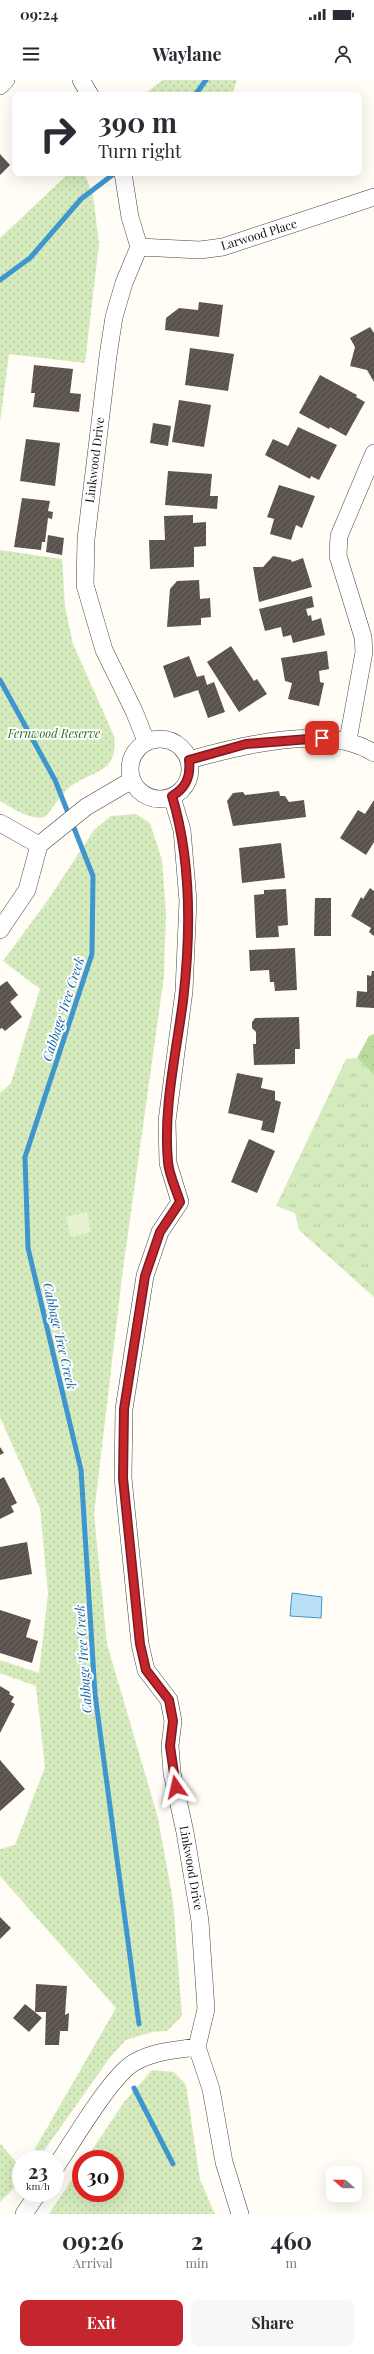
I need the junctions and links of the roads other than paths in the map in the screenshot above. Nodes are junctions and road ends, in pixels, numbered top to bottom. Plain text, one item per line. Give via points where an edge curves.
1 (6, 80) edge
2 (81, 80) edge
3 (0, 86) edge
4 (88, 92) edge
5 (124, 176) edge
6 (374, 197) edge
7 (140, 248) junction
8 (374, 453) edge
9 (348, 740) junction
10 (146, 742) junction
11 (374, 753) edge
12 (189, 760) junction
13 (132, 780) junction
14 (172, 796) junction
15 (0, 823) edge
16 (39, 845) junction
17 (0, 930) edge
18 (197, 2047) junction
19 (64, 2155) edge
20 (32, 2202) edge
21 (24, 2214) edge
22 (240, 2214) edge

1 - 3 street
2 - 4 street
5 - 7 street via 130,217
6 - 7 street, Larwood Place via 223,247 200,250
7 - 10 street, Linkwood Drive via 124,283 114,317 109,348 86,539 86,584 104,650
8 - 9 street via 340,536 338,556 363,637 364,652
9 - 11 street
9 - 12 street via 322,738 246,744
10 - 12 street via 159,738 172,741 186,752
10 - 13 street via 134,754 130,771
12 - 14 street via 187,782
13 - 14 street via 137,788 148,796 162,799
13 - 16 street via 86,807
14 - 18 street, Linkwood Drive via 182,830 188,901 184,991 167,1121 168,1163 180,1202 160,1232 145,1276 124,1409 123,1478 140,1644 146,1670 169,1700 173,1721 170,1746 172,1773 186,1832 200,1921 206,2009
15 - 16 street
16 - 17 street via 27,890
18 - 19 street via 158,2052 134,2062 116,2078
18 - 22 street via 211,2089 224,2162
20 - 21 street

